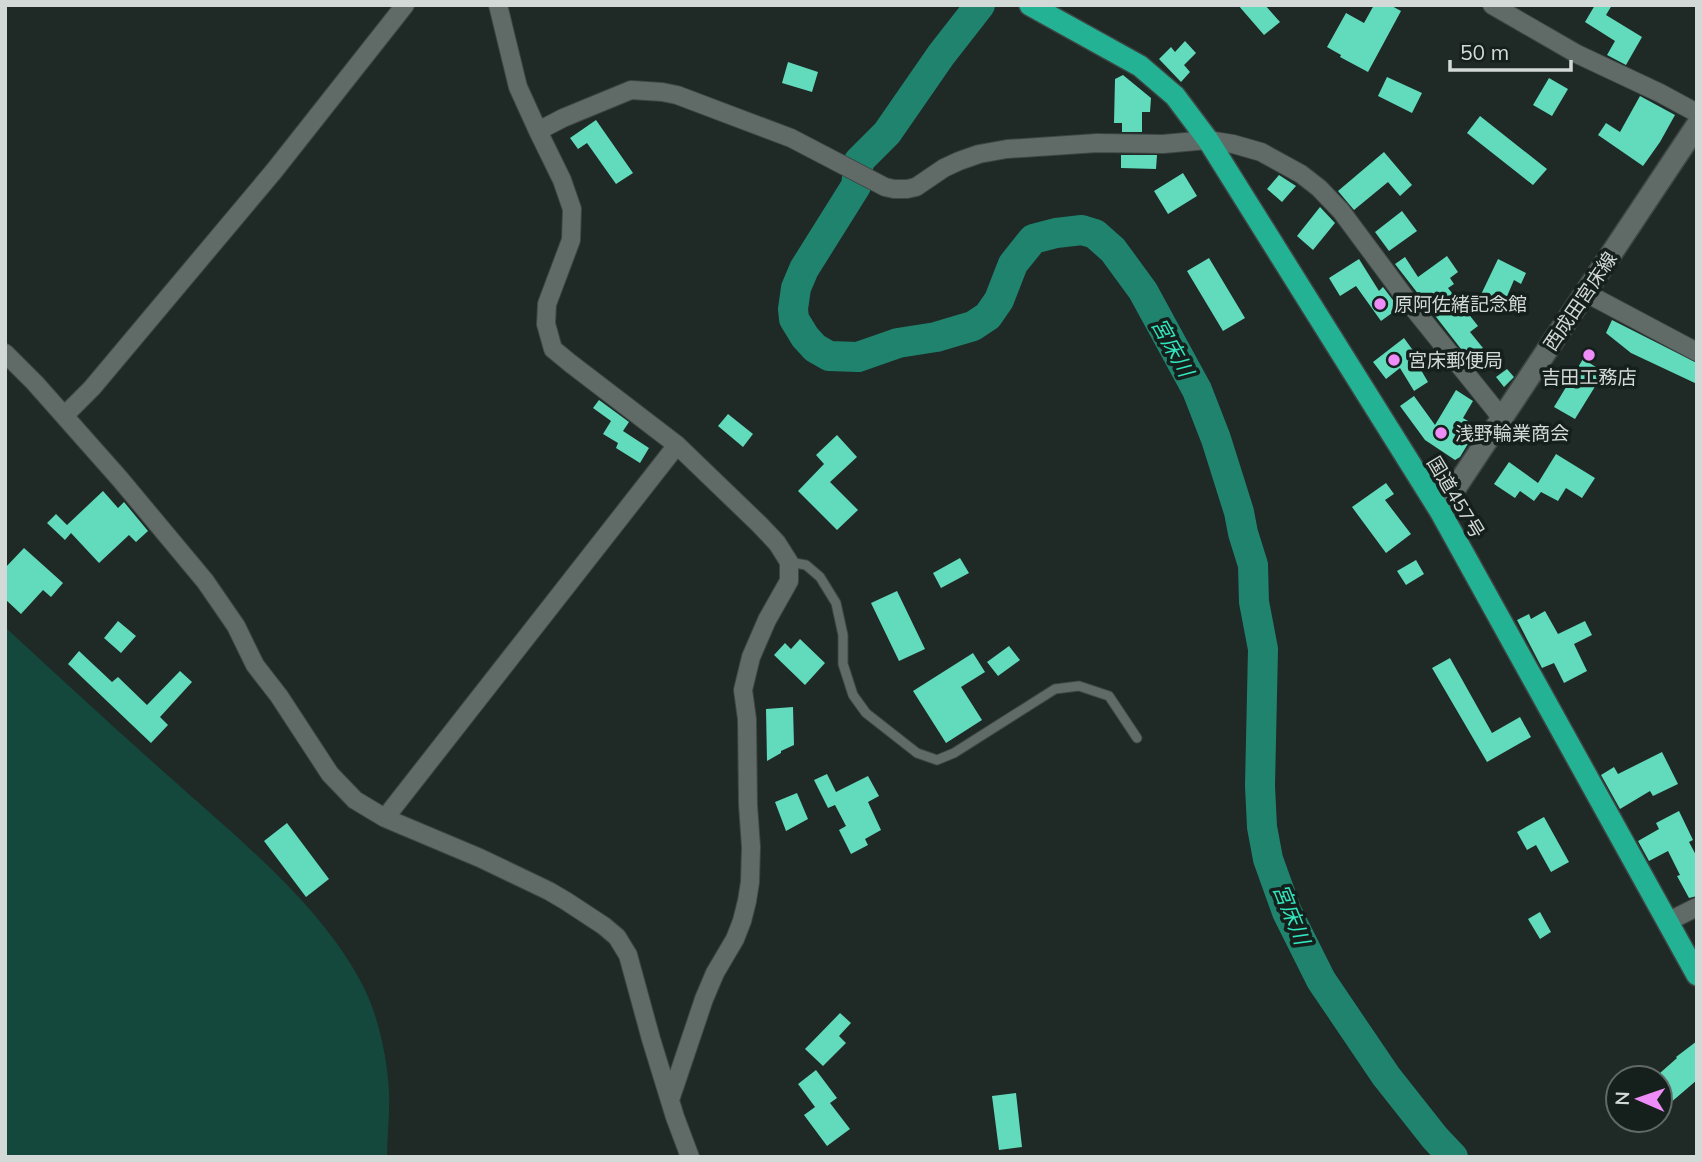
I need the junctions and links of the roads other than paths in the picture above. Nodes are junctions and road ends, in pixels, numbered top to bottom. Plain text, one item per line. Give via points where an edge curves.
1 (405, 5) edge
2 (498, 5) edge
3 (1492, 5) edge
4 (1031, 6) edge
5 (1697, 113) edge
6 (1697, 125) edge
7 (538, 131) junction
8 (1208, 140) junction
9 (1586, 293) junction
10 (1697, 352) edge
11 (5, 353) edge
12 (64, 416) junction
13 (1501, 417) junction
14 (677, 445) junction
15 (1440, 511) junction
16 (789, 562) junction
17 (1137, 738) dead end
18 (385, 818) junction
19 (1697, 907) edge
20 (1667, 922) junction
21 (1697, 975) edge
22 (670, 1100) junction
23 (690, 1157) edge

1 - 12 street via 265,181
2 - 7 street via 518,87
3 - 5 street via 1577,54
4 - 8 highway, 国道457号 via 1140,66 1175,96
6 - 9 main road, 西成田宮床線
7 - 8 street via 621,93 662,92 810,146 894,189 916,187 959,161 1007,149
7 - 14 street via 572,209 571,240 547,304 546,324 553,349
8 - 13 street via 1261,152 1319,188
8 - 15 highway, 国道457号
9 - 10 street
9 - 13 main road, 西成田宮床線
11 - 12 street
12 - 18 street via 205,581 236,626 255,665 330,774 355,800
13 - 15 main road, 西成田宮床線
14 - 16 street via 759,524
14 - 18 street
15 - 20 highway, 国道457号
16 - 17 lane via 806,565 820,577 836,603 844,635 843,664 853,695 866,713 917,753 937,760 954,753 1055,689 1079,686 1109,696
16 - 22 street via 789,581 751,657 743,690 751,847 747,901 735,939 704,999
18 - 22 street via 540,887 617,937 628,955
19 - 20 street
20 - 21 highway, 国道457号
22 - 23 street

